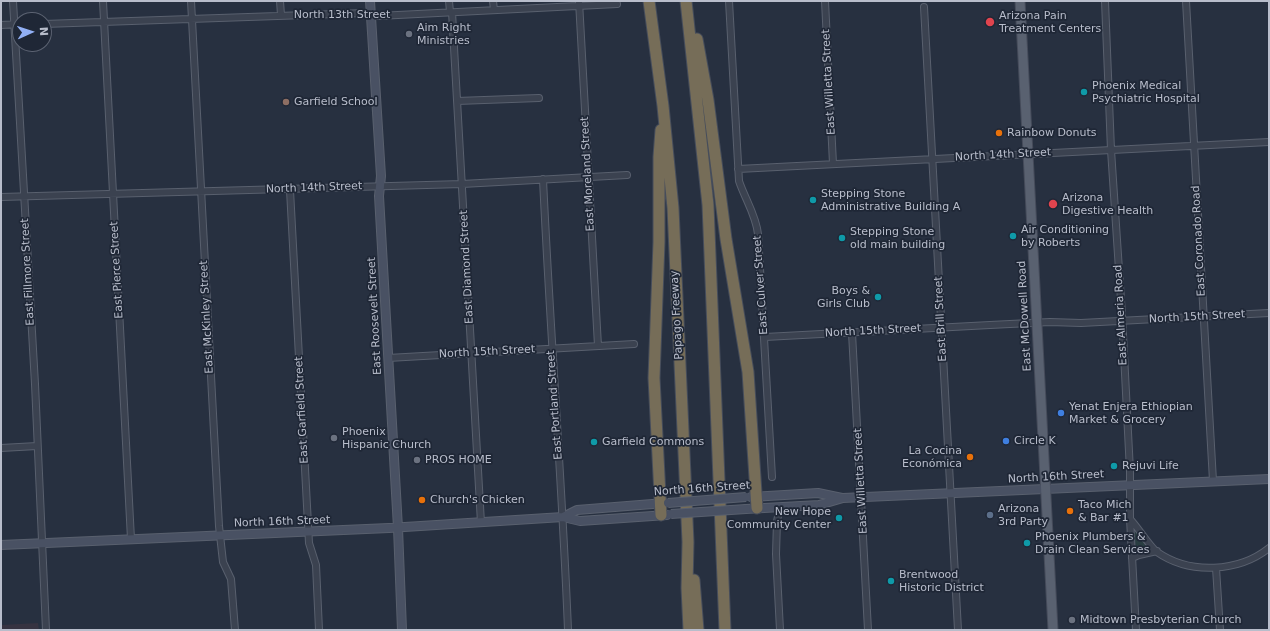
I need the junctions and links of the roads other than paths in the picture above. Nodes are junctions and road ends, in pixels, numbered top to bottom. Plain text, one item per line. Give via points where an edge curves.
1 (13, 1) edge
2 (103, 1) edge
3 (192, 1) edge
4 (280, 1) edge
5 (370, 1) edge
6 (449, 1) edge
7 (493, 1) edge
8 (649, 1) edge
9 (687, 1) edge
10 (728, 1) edge
11 (825, 1) edge
12 (1020, 1) edge
13 (1105, 1) edge
14 (1186, 1) edge
15 (579, 4) edge
16 (617, 4) dead end
17 (924, 7) dead end
18 (494, 10) junction
19 (15, 12) edge
20 (451, 12) junction
21 (281, 15) junction
22 (371, 15) junction
23 (192, 19) junction
24 (104, 22) junction
25 (1, 24) edge
26 (12, 24) edge
27 (52, 24) edge
28 (18, 52) edge
29 (539, 98) dead end
30 (457, 101) junction
31 (663, 106) junction
32 (1269, 142) edge
33 (1194, 146) junction
34 (1111, 150) junction
35 (1028, 154) junction
36 (932, 159) junction
37 (833, 164) junction
38 (738, 169) junction
39 (627, 175) dead end
40 (588, 177) junction
41 (542, 179) junction
42 (462, 184) junction
43 (380, 187) junction
44 (290, 190) junction
45 (201, 191) junction
46 (113, 194) junction
47 (24, 196) junction
48 (1, 197) edge
49 (1269, 314) edge
50 (1204, 316) junction
51 (1122, 320) junction
52 (1038, 323) junction
53 (941, 327) junction
54 (852, 332) junction
55 (765, 338) junction
56 (634, 344) dead end
57 (598, 346) junction
58 (552, 349) junction
59 (472, 353) junction
60 (388, 358) junction
61 (37, 446) junction
62 (1, 448) edge
63 (772, 477) dead end
64 (1269, 479) edge
65 (1213, 481) junction
66 (1130, 485) junction
67 (1046, 489) junction
68 (951, 493) junction
69 (751, 497) junction
70 (861, 497) junction
71 (843, 498) junction
72 (664, 503) junction
73 (786, 507) junction
74 (752, 508) junction
75 (666, 515) junction
76 (563, 517) junction
77 (1130, 518) junction
78 (481, 523) junction
79 (398, 528) junction
80 (308, 532) junction
81 (219, 535) junction
82 (131, 539) junction
83 (688, 542) junction
84 (41, 543) junction
85 (1, 545) edge
86 (1269, 548) edge
87 (1157, 551) junction
88 (1132, 558) junction
89 (1216, 568) junction
90 (46, 630) edge
91 (235, 630) edge
92 (319, 630) edge
93 (402, 630) edge
94 (568, 630) edge
95 (690, 630) edge
96 (698, 630) edge
97 (725, 630) edge
98 (780, 630) edge
99 (868, 630) edge
100 (958, 630) edge
101 (1053, 630) edge
102 (1136, 630) edge
103 (1220, 630) edge

1 - 19 street, East Fillmore Street
2 - 24 street, East Pierce Street
3 - 23 street, East McKinley Street
4 - 21 street
5 - 22 main road, East Roosevelt Street
6 - 20 street, East Diamond Street
7 - 18 street
8 - 31 highway, Papago Freeway
9 - 69 highway via 708,100 726,239 748,372
9 - 97 highway via 708,205
10 - 38 street, East Culver Street
11 - 37 street, East Willetta Street
12 - 35 main road, East McDowell Road
13 - 34 street, East Almeria Road
14 - 33 street, East Coronado Road
15 - 16 street, North 13th Street
15 - 18 street, North 13th Street
15 - 40 street, East Moreland Street
17 - 36 street, East Brill Street
18 - 20 street, North 13th Street
20 - 22 street, North 13th Street
20 - 30 street, East Diamond Street
21 - 22 street, North 13th Street
21 - 23 street, North 13th Street
22 - 43 main road, East Roosevelt Street
23 - 24 street, North 13th Street
23 - 45 street, East McKinley Street
24 - 27 street, North 13th Street
24 - 46 street, East Pierce Street
25 - 26 street
28 - 47 street, East Fillmore Street
29 - 30 street
30 - 42 street, East Diamond Street
31 - 72 highway via 659,158 654,370
31 - 83 highway, Papago Freeway via 673,208
32 - 33 street, North 14th Street
33 - 34 street, North 14th Street
33 - 50 street, East Coronado Road
34 - 35 street, North 14th Street
34 - 51 street, East Almeria Road
35 - 36 street, North 14th Street
35 - 52 main road, East McDowell Road
36 - 37 street, North 14th Street
36 - 53 street, East Brill Street
37 - 38 street, North 14th Street
38 - 55 street, East Culver Street via 740,185 757,226
39 - 40 street, North 14th Street
40 - 41 street, North 14th Street
40 - 57 street, East Moreland Street
41 - 42 street, North 14th Street
41 - 58 street, East Portland Street
42 - 43 street, North 14th Street
42 - 59 street, East Diamond Street
43 - 44 street, North 14th Street
43 - 60 main road, East Roosevelt Street
44 - 45 street, North 14th Street
44 - 80 street, East Garfield Street
45 - 46 street, North 14th Street
45 - 81 street, East McKinley Street
46 - 47 street, North 14th Street
46 - 82 street, East Pierce Street
47 - 48 street, North 14th Street
47 - 61 street, East Fillmore Street
49 - 50 street, North 15th Street
50 - 51 street, North 15th Street
50 - 65 street, East Coronado Road
51 - 52 street, North 15th Street
51 - 66 street, East Almeria Road
52 - 53 street, North 15th Street
52 - 67 main road, East McDowell Road
53 - 54 street, North 15th Street
53 - 68 street, East Brill Street
54 - 55 street, North 15th Street
54 - 70 street, East Willetta Street
55 - 63 street, East Culver Street
56 - 57 street, North 15th Street
57 - 58 street, North 15th Street
58 - 59 street, North 15th Street
58 - 76 street, East Portland Street
59 - 60 street, North 15th Street
59 - 78 street, East Diamond Street
60 - 79 main road, East Roosevelt Street
61 - 62 street
61 - 84 street, East Fillmore Street
64 - 65 main road, North 16th Street
65 - 66 main road, North 16th Street
66 - 67 main road, North 16th Street
66 - 77 street, East Almeria Road
67 - 68 main road, North 16th Street
67 - 101 main road, East McDowell Road
68 - 70 main road, North 16th Street
68 - 100 street, East Brill Street
69 - 71 main road, North 16th Street via 818,493
69 - 72 main road, North 16th Street, bridge
69 - 74 highway
70 - 71 main road, North 16th Street
70 - 99 street, East Willetta Street
71 - 73 main road, North 16th Street via 819,505
72 - 75 highway
72 - 76 main road, North 16th Street via 577,510
73 - 74 main road, North 16th Street
73 - 98 street via 779,512 777,521
74 - 75 main road, North 16th Street, bridge
75 - 76 main road, North 16th Street via 580,521
76 - 78 main road, North 16th Street
76 - 94 street, East Portland Street
77 - 87 street
77 - 88 street, East Almeria Road
78 - 79 main road, North 16th Street
79 - 80 main road, North 16th Street
79 - 93 main road, East Roosevelt Street
80 - 81 main road, North 16th Street
80 - 92 street, East Garfield Street via 308,543 316,565
81 - 82 main road, North 16th Street
81 - 91 street, East McKinley Street via 223,562 231,579
82 - 84 main road, North 16th Street
83 - 95 highway, Papago Freeway via 687,588
83 - 96 highway
84 - 85 main road, North 16th Street
84 - 90 street, East Fillmore Street
86 - 89 street via 1245,562
87 - 88 street
87 - 89 street via 1187,565
88 - 102 street, East Almeria Road
89 - 103 street

